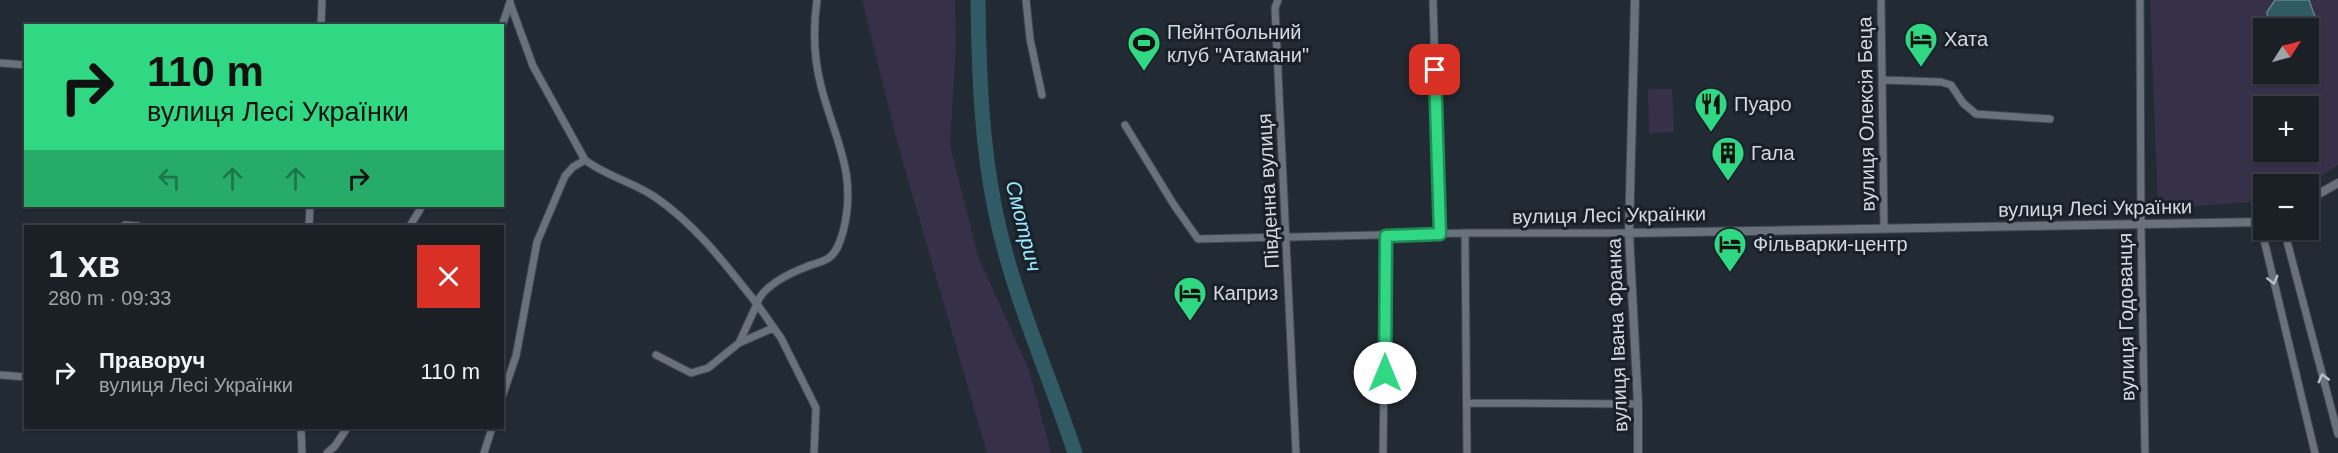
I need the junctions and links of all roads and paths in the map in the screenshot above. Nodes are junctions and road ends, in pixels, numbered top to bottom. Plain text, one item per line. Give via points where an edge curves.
1 (322, 0) edge
2 (817, 0) edge
3 (1026, 0) edge
4 (1278, 0) edge
5 (1433, 0) edge
6 (1635, 0) edge
7 (1881, 0) edge
8 (2140, 0) edge
9 (510, 2) edge
10 (321, 24) edge
11 (503, 24) edge
12 (0, 63) edge
13 (24, 65) edge
14 (1884, 80) junction
15 (1042, 96) dead end
16 (2050, 119) dead end
17 (1125, 125) dead end
18 (585, 160) junction
19 (2338, 183) edge
20 (2319, 194) edge
21 (310, 207) edge
22 (421, 207) edge
23 (2253, 222) edge
24 (309, 225) edge
25 (411, 225) edge
26 (2140, 225) junction
27 (1884, 227) junction
28 (1465, 233) junction
29 (1629, 233) junction
30 (1440, 234) junction
31 (1386, 236) junction
32 (1287, 237) junction
33 (2265, 240) edge
34 (2287, 240) edge
35 (756, 304) junction
36 (773, 328) junction
37 (739, 343) junction
38 (656, 355) dead end
39 (0, 375) edge
40 (24, 377) edge
41 (504, 391) edge
42 (1468, 403) junction
43 (1638, 404) junction
44 (301, 429) edge
45 (346, 429) edge
46 (492, 429) edge
47 (2338, 434) edge
48 (302, 453) edge
49 (327, 453) edge
50 (484, 453) edge
51 (814, 453) edge
52 (1296, 453) edge
53 (1383, 453) edge
54 (1467, 453) edge
55 (1638, 453) edge
56 (2145, 453) edge
57 (2316, 453) edge

1 - 10 street
2 - 35 street via 818,70 847,171 847,215 833,254 764,291
3 - 15 street
4 - 32 street, Південна вулиця via 1275,8
5 - 30 street
6 - 29 street, вулиця Івана Франка
7 - 14 street, вулиця Олексія Беца
8 - 26 street, вулиця Годованця
9 - 11 street
9 - 18 street via 533,66
12 - 13 street
14 - 16 street via 1950,85 1976,114
14 - 27 street, вулиця Олексія Беца
17 - 32 street, вулиця Лесі Українки via 1198,239
18 - 35 street via 643,189 669,208 714,248
18 - 41 street via 565,176 537,242 516,356
19 - 20 street
21 - 24 street
22 - 25 street
23 - 26 street, вулиця Лесі Українки
26 - 27 street, вулиця Лесі Українки
26 - 56 street, вулиця Годованця
27 - 29 street, вулиця Лесі Українки
28 - 29 street, вулиця Лесі Українки
28 - 30 street, вулиця Лесі Українки
28 - 42 street
29 - 43 street, вулиця Івана Франка
30 - 31 street, вулиця Лесі Українки
31 - 32 street, вулиця Лесі Українки
31 - 53 street
32 - 52 street, Південна вулиця
33 -> 57 street
47 -> 34 street
35 - 36 street
35 - 37 street
36 - 37 street
36 - 51 street via 816,408
37 - 38 street via 708,368 691,373
39 - 40 street
42 - 43 street
42 - 54 street
43 - 55 street, вулиця Івана Франка
44 - 48 street
45 - 49 street
46 - 50 street

